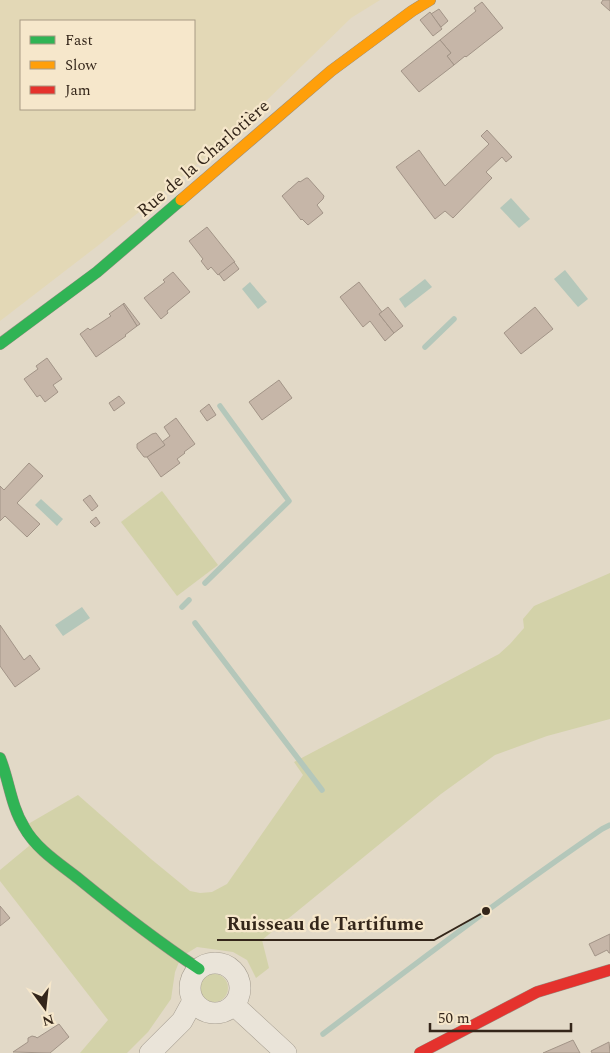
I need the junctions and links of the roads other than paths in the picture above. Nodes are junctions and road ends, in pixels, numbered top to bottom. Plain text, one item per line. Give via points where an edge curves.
1 (430, 0) edge
2 (0, 344) edge
3 (0, 758) edge
4 (199, 969) junction
5 (610, 970) edge
6 (193, 1001) junction
7 (234, 1005) junction
8 (150, 1053) edge
9 (286, 1053) edge
10 (420, 1053) edge

1 - 2 street, Rue de la Charlotière via 331,71 97,272
3 - 4 street via 23,827 36,842 106,901
4 - 6 street via 191,980
4 - 7 street via 214,963 223,964 236,974 240,990
5 - 10 street via 537,992
6 - 7 street via 212,1013 228,1010
6 - 8 street via 182,1021
7 - 9 street

